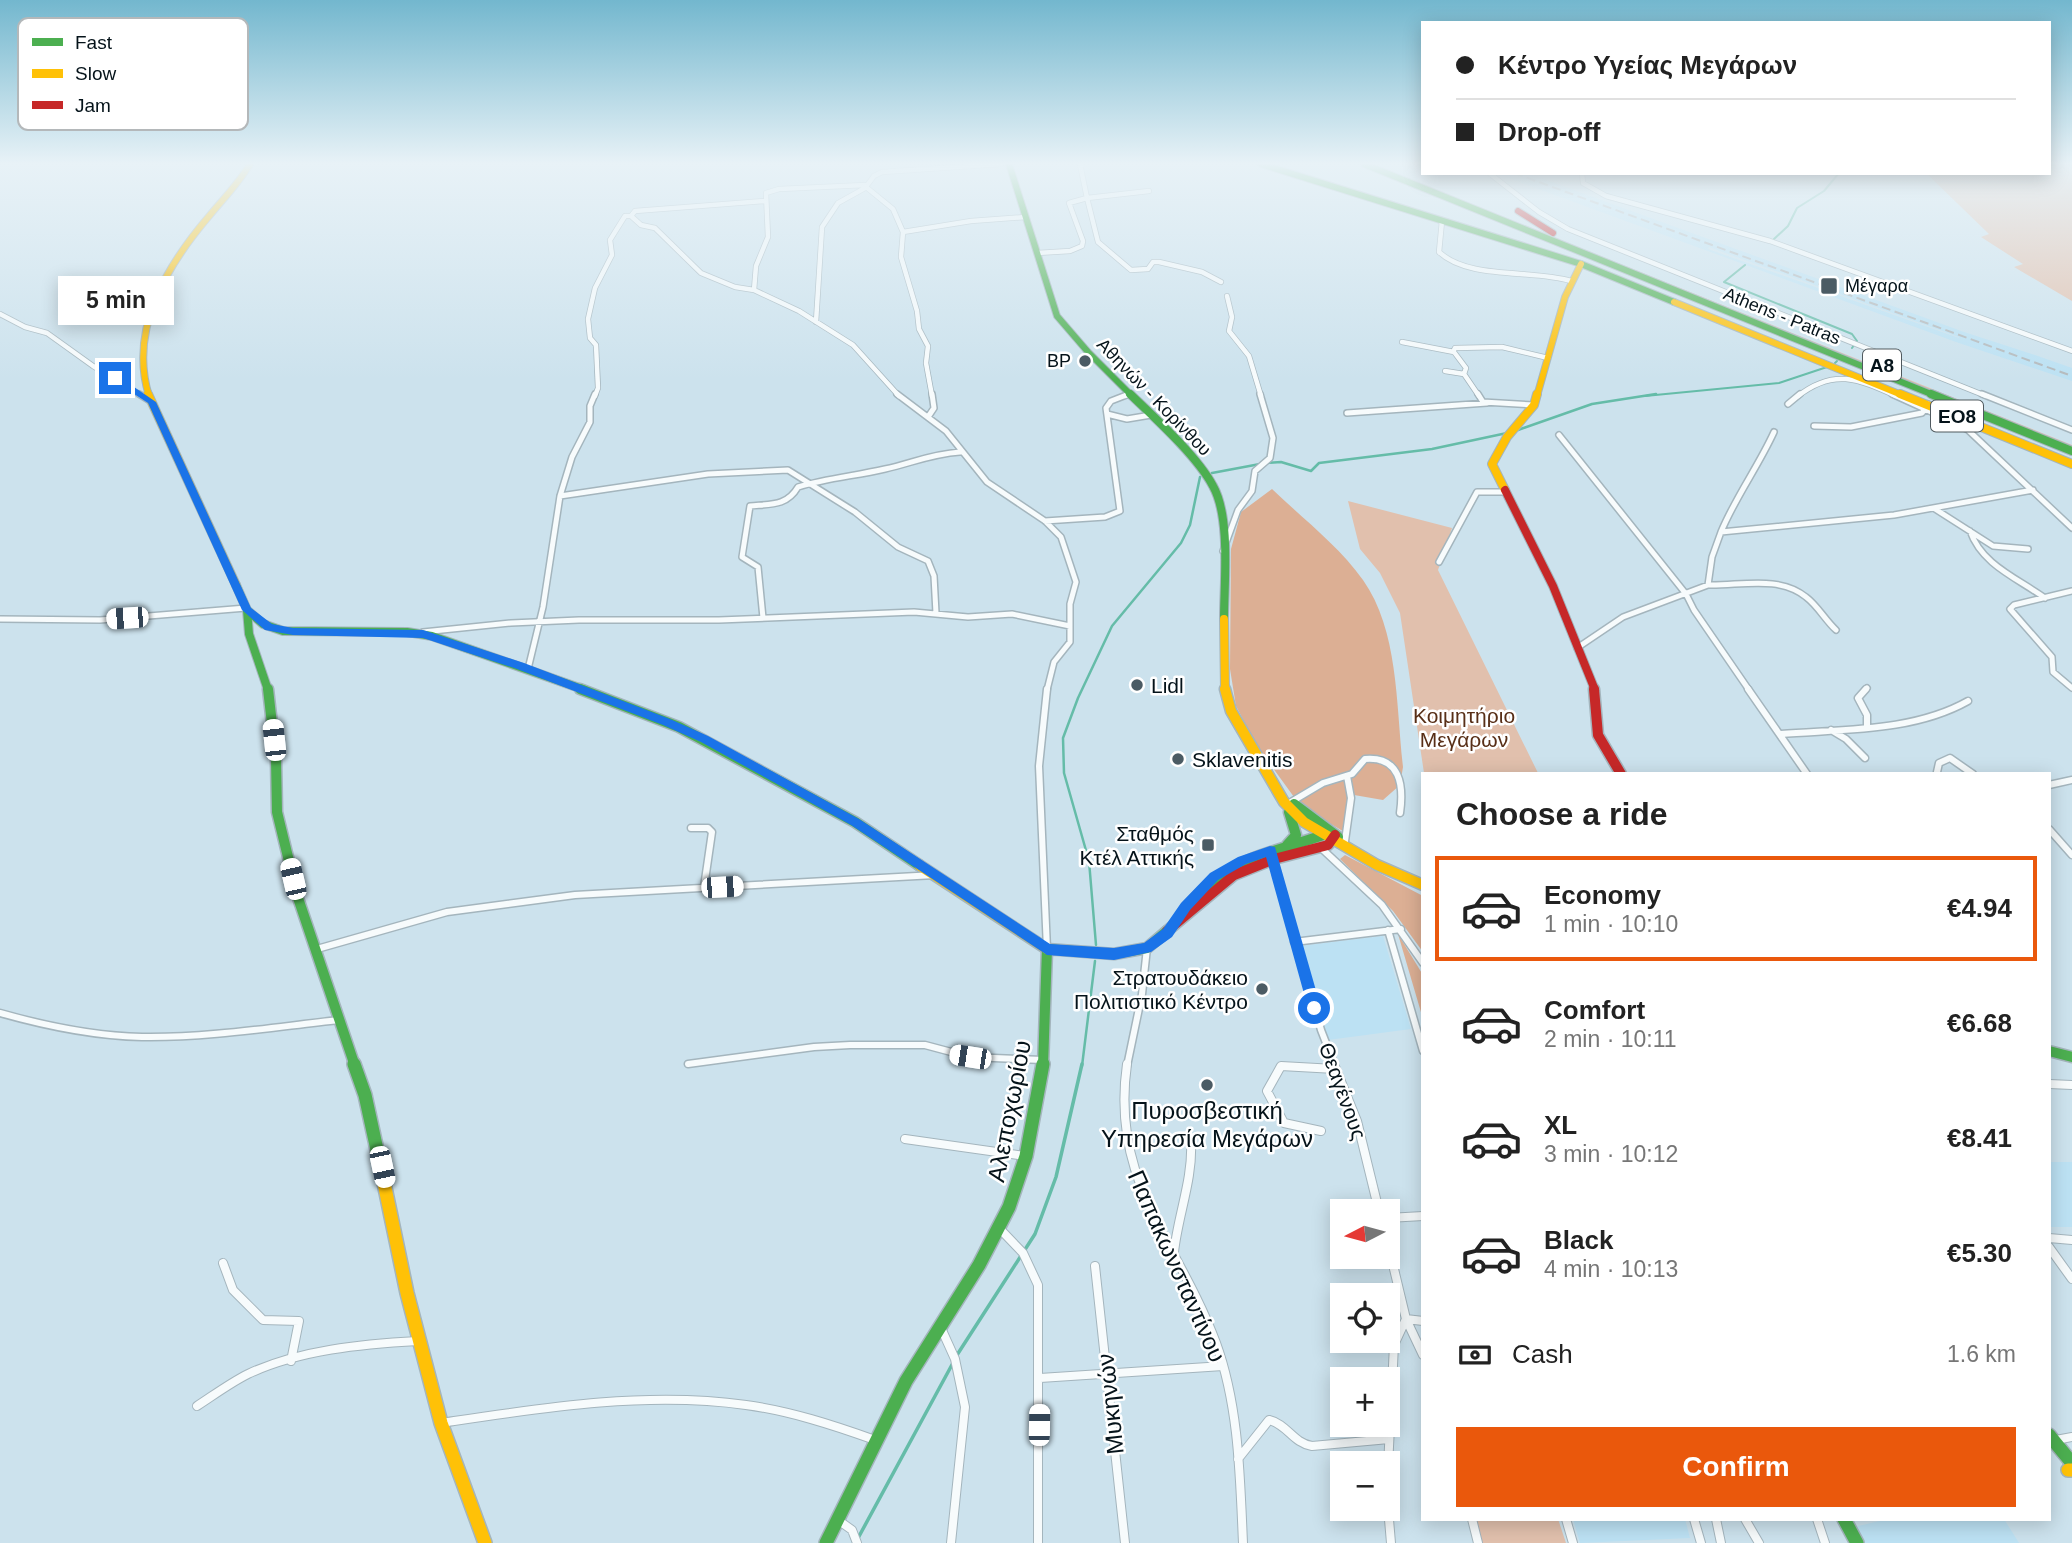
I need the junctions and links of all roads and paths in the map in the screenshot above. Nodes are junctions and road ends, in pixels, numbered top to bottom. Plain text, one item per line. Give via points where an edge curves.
1 (194, 236) edge
2 (612, 236) edge
3 (663, 236) edge
4 (768, 236) edge
5 (821, 236) edge
6 (903, 236) edge
7 (1032, 236) edge
8 (1081, 236) edge
9 (1097, 236) edge
10 (1441, 236) edge
11 (1491, 236) edge
12 (1544, 236) edge
13 (1560, 236) edge
14 (1586, 236) edge
15 (1752, 236) edge
16 (1037, 253) junction
17 (1581, 264) junction
18 (1571, 281) junction
19 (1221, 282) dead end
20 (754, 290) junction
21 (1227, 296) dead end
22 (0, 314) edge
23 (816, 322) junction
24 (1402, 342) dead end
25 (2072, 351) edge
26 (1452, 352) junction
27 (1548, 358) junction
28 (1444, 371) dead end
29 (1464, 374) junction
30 (1129, 394) junction
31 (152, 402) junction
32 (1487, 403) junction
33 (1788, 404) dead end
34 (1534, 405) junction
35 (1927, 407) junction
36 (1347, 413) dead end
37 (1107, 414) junction
38 (1151, 415) junction
39 (928, 416) junction
40 (1814, 425) dead end
41 (2072, 430) edge
42 (1774, 432) dead end
43 (1559, 435) dead end
44 (2072, 442) edge
45 (2072, 451) edge
46 (960, 452) junction
47 (2072, 464) edge
48 (811, 482) junction
49 (2033, 490) junction
50 (1505, 492) junction
51 (560, 496) junction
52 (1935, 509) junction
53 (1045, 521) junction
54 (2072, 528) edge
55 (1970, 531) junction
56 (1721, 532) junction
57 (2028, 549) dead end
58 (1223, 551) junction
59 (1439, 562) dead end
60 (1708, 584) junction
61 (2072, 591) edge
62 (1686, 594) junction
63 (2046, 598) junction
64 (246, 609) junction
65 (936, 613) junction
66 (763, 618) junction
67 (0, 619) edge
68 (538, 624) junction
69 (1070, 626) junction
70 (1836, 630) dead end
71 (418, 633) junction
72 (1577, 648) junction
73 (528, 669) junction
74 (1867, 688) dead end
75 (2072, 688) edge
76 (1968, 701) dead end
77 (1867, 725) junction
78 (1830, 729) junction
79 (1781, 734) junction
80 (1866, 758) dead end
81 (1620, 772) edge
82 (1806, 772) edge
83 (1937, 772) dead end
84 (1970, 772) edge
85 (1347, 776) junction
86 (2072, 780) edge
87 (2051, 785) edge
88 (1287, 802) junction
89 (1400, 813) dead end
90 (691, 828) dead end
91 (2051, 831) edge
92 (1330, 836) junction
93 (1345, 841) junction
94 (1287, 845) junction
95 (1320, 847) junction
96 (1272, 855) junction
97 (2072, 855) edge
98 (937, 875) junction
99 (1421, 884) edge
100 (1421, 884) edge
101 (704, 887) junction
102 (1401, 929) junction
103 (1388, 930) junction
104 (1294, 942) junction
105 (317, 948) junction
106 (1147, 948) junction
107 (1047, 949) junction
108 (1421, 960) edge
109 (0, 1013) edge
110 (341, 1020) junction
111 (1421, 1044) edge
112 (2051, 1052) edge
113 (2072, 1057) edge
114 (1044, 1060) junction
115 (688, 1064) dead end
116 (1335, 1069) junction
117 (2051, 1084) edge
118 (2072, 1085) edge
119 (1321, 1131) dead end
120 (905, 1139) dead end
121 (1191, 1142) dead end
122 (1026, 1156) junction
123 (1376, 1199) edge
124 (1421, 1216) edge
125 (1400, 1217) edge
126 (1000, 1229) junction
127 (2051, 1238) edge
128 (2072, 1240) edge
129 (2051, 1250) edge
130 (1174, 1254) junction
131 (223, 1263) dead end
132 (1095, 1266) dead end
133 (1394, 1269) edge
134 (2072, 1279) edge
135 (1406, 1319) junction
136 (1421, 1321) edge
137 (940, 1326) junction
138 (420, 1340) junction
139 (1421, 1351) edge
140 (291, 1361) junction
141 (1223, 1366) junction
142 (1107, 1375) junction
143 (1040, 1378) junction
144 (197, 1406) dead end
145 (441, 1423) junction
146 (2072, 1437) edge
147 (1389, 1439) junction
148 (874, 1440) junction
149 (2051, 1441) edge
150 (1389, 1451) edge
151 (1238, 1459) junction
152 (2071, 1468) edge
153 (836, 1520) junction
154 (1389, 1521) edge
155 (1472, 1521) edge
156 (1567, 1521) edge
157 (1695, 1521) edge
158 (1716, 1521) edge
159 (1746, 1521) edge
160 (1817, 1521) edge
161 (1845, 1521) edge
162 (485, 1543) edge
163 (826, 1543) edge
164 (858, 1543) edge
165 (951, 1543) edge
166 (1038, 1543) edge
167 (1125, 1543) edge
168 (1243, 1543) edge
169 (1391, 1543) edge
170 (1478, 1543) edge
171 (1573, 1543) edge
172 (1701, 1543) edge
173 (1721, 1543) edge
174 (1759, 1543) edge
175 (1825, 1543) edge
176 (1857, 1543) edge

1 - 31 main road via 150,307 144,329 141,360
2 - 51 street via 609,265 594,294 587,326 596,345 598,388 590,406 590,422 572,457
3 - 20 street via 701,273
4 - 20 street via 756,267
5 - 23 street
6 - 39 street via 901,257 919,329 929,346 926,363 934,408
7 - 16 main road, Αθηνών - Κορίνθου
8 - 16 street via 1082,246 1070,251
9 - 19 street via 1127,269 1142,271 1153,262 1164,263
10 - 18 street via 1439,252 1452,263
11 - 17 main road, ΕΟ8
12 - 45 main road, Athens - Patras / Α8
13 - 44 main road, Athens - Patras / Α8
14 - 41 street
15 - 25 street
16 - 30 main road, Αθηνών - Κορίνθου via 1060,319
17 - 18 main road
17 - 35 main road, ΕΟ8
18 - 27 main road
20 - 23 street
21 - 58 street via 1232,317 1229,331 1249,356 1273,449 1255,471 1253,492 1239,509
22 - 31 street via 52,336
23 - 39 street via 856,347 900,397
24 - 26 street
26 - 27 street via 1469,346 1503,345
26 - 29 street via 1466,368
27 - 34 main road
28 - 29 street
29 - 32 street via 1480,400
30 - 37 street via 1107,403
30 - 38 main road, Αθηνών - Κορίνθου
31 - 64 main road
32 - 34 street
32 - 36 street
33 - 35 street via 1824,380 1837,377
34 - 50 main road via 1492,463
35 - 40 street via 1922,413 1851,427
35 - 47 main road, ΕΟ8
35 - 49 street via 1968,430
37 - 38 street via 1127,419
37 - 53 street via 1120,511 1105,517
38 - 58 main road, Αθηνών - Κορίνθου via 1213,485 1220,504
39 - 46 street
42 - 56 street
43 - 62 street
46 - 48 street
46 - 53 street via 987,482
48 - 51 street via 788,470 763,470
48 - 65 street via 895,545 928,561 934,576
48 - 66 street via 798,487 788,501 748,507 742,557 758,567
49 - 52 street
49 - 54 street
50 - 59 street via 1479,491 1472,496
50 - 72 main road via 1541,560
51 - 68 street
52 - 55 street
52 - 56 street
53 - 69 street via 1061,537 1074,573
55 - 57 street via 1997,547
55 - 63 street via 2000,569
56 - 60 street
58 - 88 main road, Αθηνών - Κορίνθου via 1224,685 1237,722
60 - 62 street
60 - 70 street via 1758,582 1794,590
61 - 63 street
62 - 72 street via 1623,617
62 - 79 street
63 - 75 street via 2010,609 2052,657 2053,672
64 - 67 street via 100,620
64 - 71 main road via 269,627 283,631
64 - 105 main road via 271,705 279,822 298,898
65 - 66 street
65 - 69 street via 968,617 1013,614
66 - 68 street via 592,619
68 - 71 street
68 - 73 street
69 - 107 street via 1070,642 1056,657 1049,676 1039,771
71 - 73 main road
72 - 81 main road via 1597,698 1598,735
73 - 98 main road via 692,733 855,822
74 - 77 street via 1858,698
76 - 77 street via 1947,713 1910,722
77 - 78 street
78 - 79 street
78 - 80 street
79 - 82 street
83 - 84 street via 1939,764 1950,758
85 - 88 street
85 - 89 street via 1364,759 1376,758 1387,764 1399,778 1404,796
85 - 93 street via 1351,797
86 - 87 street
88 - 92 main road, Αθηνών - Κορίνθου
88 - 94 main road via 1296,828
90 - 101 street via 712,829
91 - 97 street
92 - 93 main road, Αθηνών - Κορίνθου
92 - 94 main road
92 - 95 main road
92 - 100 main road, Αθηνών - Κορίνθου
93 - 99 main road, Αθηνών - Κορίνθου
94 - 96 main road
95 - 96 main road
95 - 102 street
96 - 104 street, Θεαγένους
96 - 106 main road via 1234,875
98 - 101 street
98 - 107 main road
101 - 105 street via 575,895 447,912
102 - 103 street
102 - 108 street
103 - 104 street
103 - 111 street
104 - 116 street, Θεαγένους
105 - 110 main road
106 - 107 main road via 1114,954
106 - 130 street, Παπακωνσταντίνου via 1146,976 1123,1091 1123,1117 1136,1177
107 - 114 main road, Αλεποχωρίου
109 - 110 street via 88,1033 141,1037
110 - 138 main road via 373,1125
112 - 113 main road
114 - 115 street via 970,1057 925,1045 850,1045
114 - 122 main road, Αλεποχωρίου
116 - 119 street via 1281,1066 1267,1091 1284,1123
116 - 123 street, Θεαγένους via 1357,1121
117 - 118 street
120 - 122 street
121 - 130 street via 1192,1163
122 - 126 main road, Αλεποχωρίου
124 - 125 street
126 - 137 main road, Αλεποχωρίου
126 - 143 street via 1023,1254 1038,1285
127 - 128 street
129 - 134 street
130 - 141 street, Παπακωνσταντίνου via 1209,1325
131 - 140 street via 230,1289 262,1320 299,1321
132 - 142 street, Μυκηνών
133 - 135 street
135 - 136 street
135 - 139 street
135 - 147 street via 1394,1345
137 - 148 main road, Αλεποχωρίου
137 - 165 street via 955,1359 965,1407
138 - 140 street via 392,1341
138 - 145 main road
140 - 144 street via 249,1373
141 - 142 street
141 - 151 street, Παπακωνσταντίνου
142 - 143 street
142 - 167 street, Μυκηνών
143 - 166 street
145 - 148 street via 598,1405 705,1401 789,1413
145 - 162 main road
146 - 149 street
147 - 150 street
147 - 151 street via 1308,1446 1283,1424 1269,1420
148 - 153 main road, Αλεποχωρίου
149 - 152 main road
151 - 168 street, Παπακωνσταντίνου
153 - 163 main road, Αλεποχωρίου
153 - 164 street via 852,1530
154 - 169 street
155 - 170 street
156 - 171 street
157 - 172 street
158 - 173 street
159 - 174 street
160 - 175 street
161 - 176 main road

